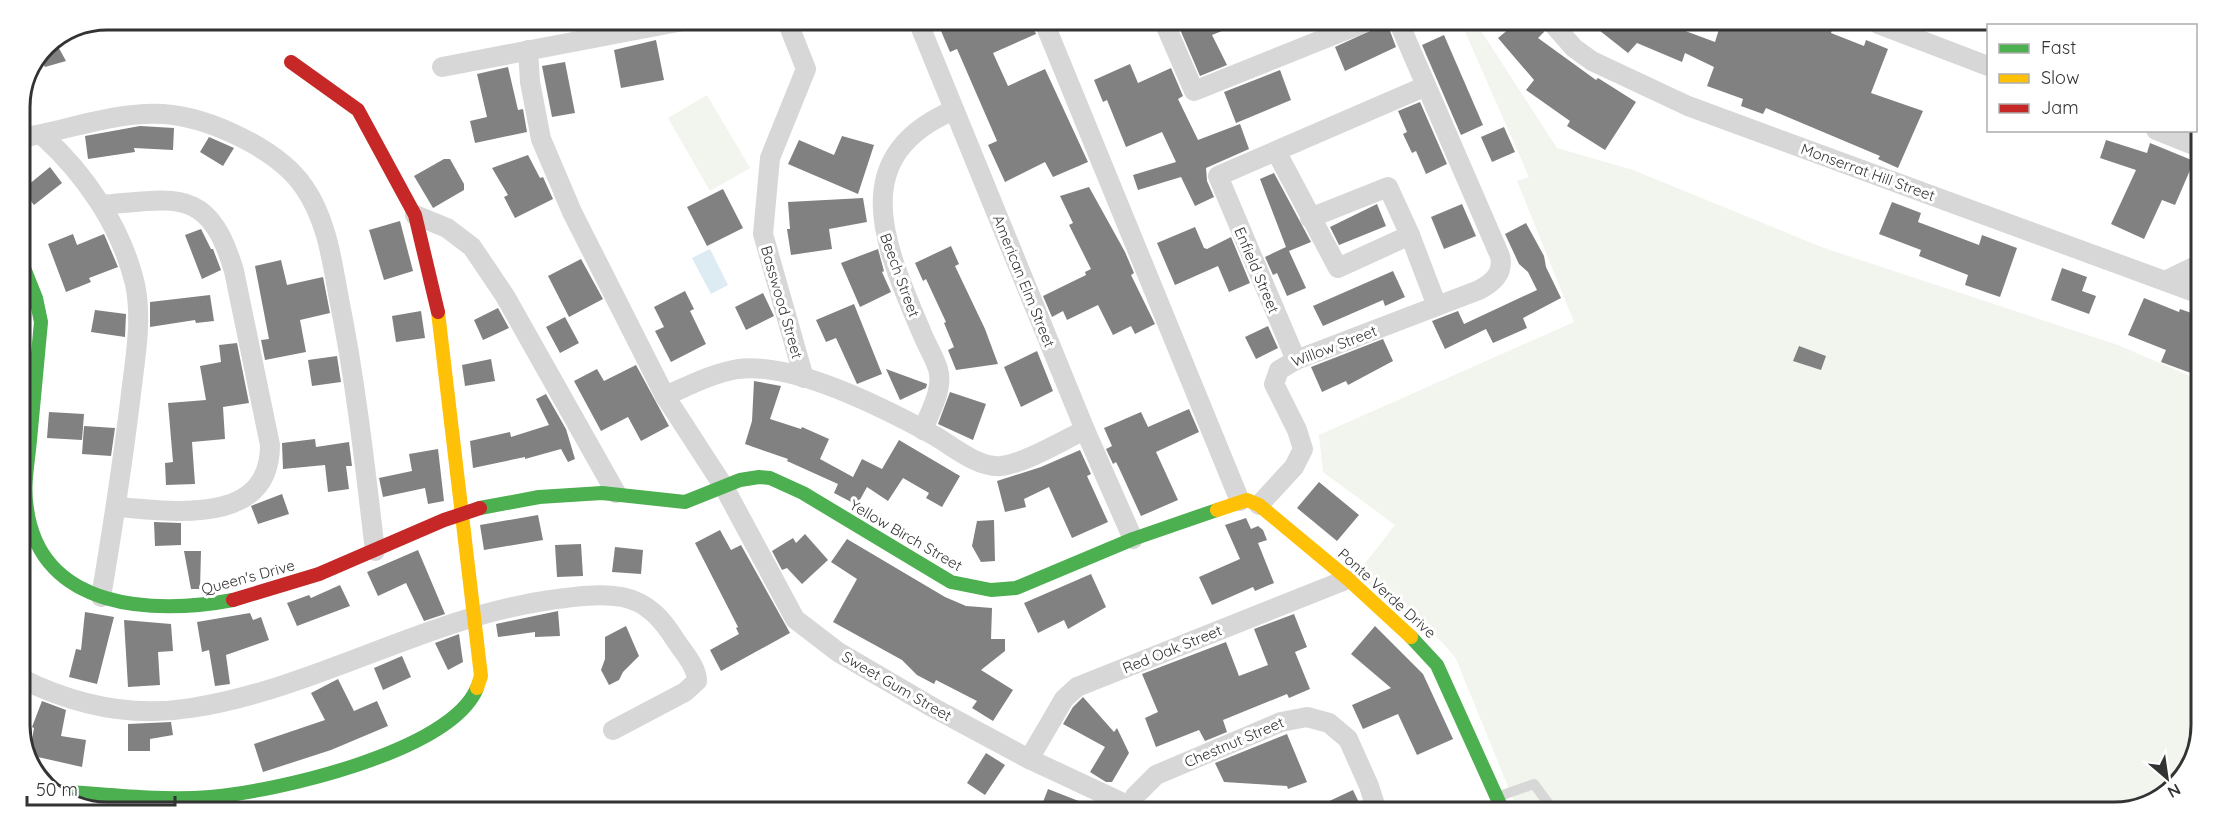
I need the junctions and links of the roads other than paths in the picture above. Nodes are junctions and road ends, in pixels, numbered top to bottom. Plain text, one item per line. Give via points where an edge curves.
1 (635, 30) edge
2 (791, 30) edge
3 (922, 30) edge
4 (1047, 30) edge
5 (1167, 30) edge
6 (1346, 30) edge
7 (1402, 30) edge
8 (1558, 30) edge
9 (1894, 30) edge
10 (528, 50) junction
11 (291, 62) dead end
12 (1987, 65) edge
13 (442, 67) dead end
14 (1426, 86) junction
15 (954, 110) junction
16 (2161, 132) edge
17 (42, 135) junction
18 (30, 137) edge
19 (2191, 144) edge
20 (1277, 153) junction
21 (102, 206) junction
22 (415, 215) junction
23 (1310, 218) junction
24 (1410, 235) junction
25 (2191, 268) edge
26 (2164, 281) junction
27 (30, 283) edge
28 (2191, 291) edge
29 (1437, 306) junction
30 (1296, 360) junction
31 (804, 378) junction
32 (665, 396) junction
33 (923, 430) junction
34 (1085, 430) junction
35 (30, 440) edge
36 (724, 488) junction
37 (616, 493) junction
38 (660, 501) joint
39 (1240, 501) junction
40 (1259, 505) junction
41 (117, 507) junction
42 (462, 513) junction
43 (30, 524) edge
44 (1132, 539) junction
45 (375, 551) junction
46 (1348, 579) junction
47 (101, 597) junction
48 (474, 615) junction
49 (30, 683) edge
50 (613, 730) dead end
51 (1029, 759) junction
52 (68, 791) edge
53 (1497, 797) junction
54 (1118, 802) edge
55 (1135, 802) edge
56 (1374, 802) edge
57 (1499, 802) edge
58 (1547, 802) edge

1 - 10 street
2 - 31 street, Basswood Street via 806,69 770,158 763,234
3 - 15 street, American Elm Street
4 - 39 street
5 - 6 street via 1194,91
7 - 14 street
8 - 26 street, Monserrat Hill Street via 1592,61 1688,106
9 - 12 street
10 - 13 street
10 - 32 street, Sweet Gum Street via 535,112 553,171
11 - 22 street via 358,110
14 - 20 street
14 - 29 street, Willow Street via 1500,256 1499,273 1486,287
15 - 33 street, Beech Street via 934,118 904,145 892,163 880,206 895,270 938,369 937,393
15 - 34 street, American Elm Street
16 - 19 street
17 - 18 street
17 - 21 street via 66,158
17 - 45 street via 135,115 184,117 233,135 281,162 294,174 315,207 330,251 355,380
20 - 23 street
20 - 30 street, Enfield Street via 1222,174 1218,180
21 - 41 street via 116,230 135,283 139,314
21 - 41 street via 186,202 211,221 228,250 234,271 270,445 260,484 235,503 211,509 165,511
22 - 37 street via 447,228 472,247 505,296
22 - 42 street via 436,294
23 - 24 street via 1338,268
23 - 24 street via 1388,187
24 - 29 street
25 - 26 street
26 - 28 street, Monserrat Hill Street
27 - 35 street, Queen's Drive via 41,322
29 - 30 street, Willow Street
30 - 40 street, Willow Street via 1279,370 1274,384 1303,449 1294,467
31 - 32 street via 754,368 738,369
31 - 33 street
32 - 36 street, Sweet Gum Street
33 - 34 street via 978,461 999,466 1013,464
34 - 44 street, American Elm Street
36 - 38 street, Yellow Birch Street via 696,501
36 - 44 street, Yellow Birch Street via 759,477 777,482 951,582 983,592 1016,588
36 - 51 street, Sweet Gum Street via 795,619 807,631 932,707
37 - 38 street, Queen's Drive
37 - 42 street, Queen's Drive via 570,495
39 - 40 street, Ponte Verde Drive
39 - 44 street, Yellow Birch Street
40 - 46 street, Ponte Verde Drive
41 - 47 street
42 - 45 street, Queen's Drive
42 - 48 street
43 - 47 street, Queen's Drive via 37,544 61,577 76,588
45 - 47 street, Queen's Drive via 312,577 213,605 161,609
46 - 51 street, Red Oak Street via 1077,687 1051,717
46 - 53 street, Ponte Verde Drive via 1437,665
48 - 49 street via 299,681 188,709 114,710 57,695
48 - 50 street via 517,605 602,596 622,597 651,609 676,640 694,669 696,681 685,692
48 - 52 street via 481,676 471,704 437,730 403,745 293,785 237,794 157,798
51 - 54 street, Sweet Gum Street
53 - 57 street, Ponte Verde Drive
53 - 58 lane via 1534,784
55 - 56 street, Chestnut Street via 1143,786 1156,775 1281,722 1306,717 1329,723 1348,739

